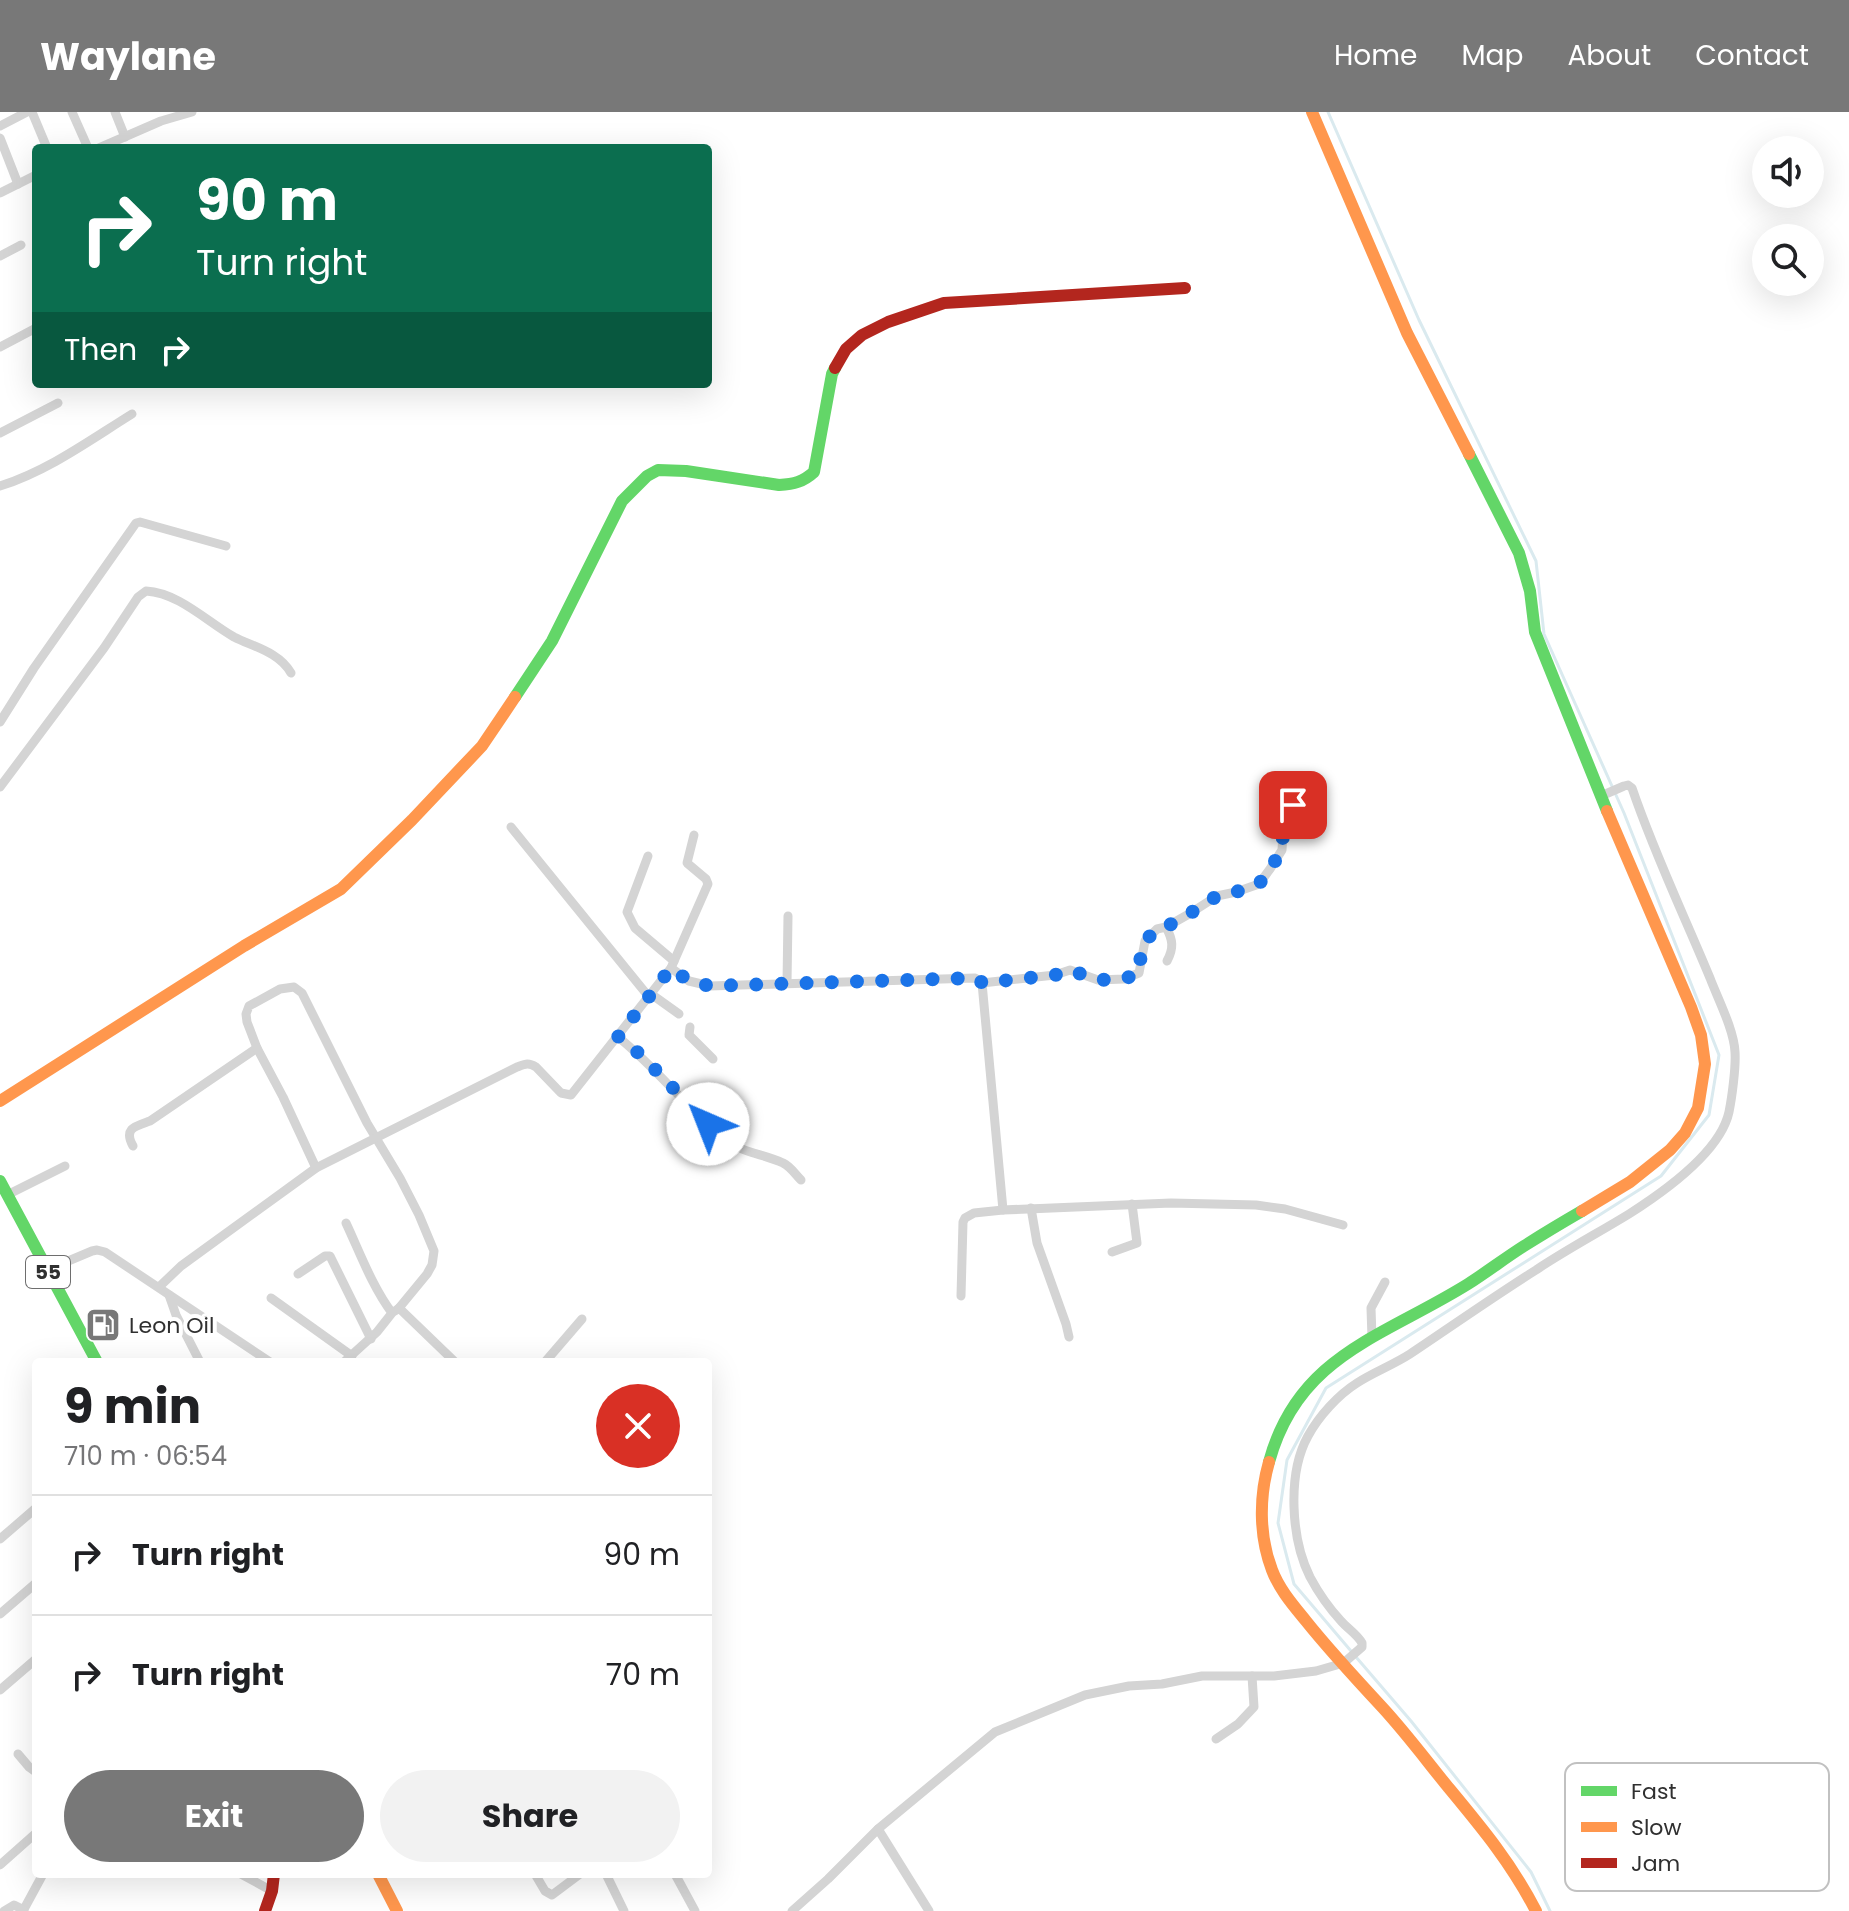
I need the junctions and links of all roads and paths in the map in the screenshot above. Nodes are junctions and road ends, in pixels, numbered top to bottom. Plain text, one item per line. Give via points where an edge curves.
1 (29, 112) edge
2 (72, 112) edge
3 (115, 112) edge
4 (192, 112) edge
5 (1312, 112) edge
6 (159, 117) edge
7 (0, 126) edge
8 (125, 137) junction
9 (0, 138) edge
10 (45, 144) edge
11 (86, 144) edge
12 (108, 144) edge
13 (32, 177) edge
14 (18, 184) junction
15 (0, 193) edge
16 (21, 245) dead end
17 (0, 256) edge
18 (1185, 288) dead end
19 (32, 330) edge
20 (0, 347) edge
21 (58, 403) dead end
22 (132, 414) dead end
23 (0, 433) edge
24 (0, 486) edge
25 (226, 546) dead end
26 (291, 673) dead end
27 (0, 722) edge
28 (0, 787) edge
29 (1604, 795) junction
30 (1293, 805) dead end
31 (511, 827) dead end
32 (694, 835) dead end
33 (648, 856) dead end
34 (788, 916) dead end
35 (1166, 927) junction
36 (1167, 961) dead end
37 (673, 965) junction
38 (787, 983) junction
39 (982, 983) junction
40 (650, 996) junction
41 (679, 1014) dead end
42 (690, 1027) dead end
43 (618, 1037) junction
44 (257, 1048) junction
45 (713, 1059) dead end
46 (0, 1101) edge
47 (376, 1137) junction
48 (133, 1146) dead end
49 (65, 1166) dead end
50 (316, 1168) junction
51 (801, 1180) dead end
52 (0, 1181) edge
53 (7, 1195) junction
54 (1132, 1204) junction
55 (1031, 1208) junction
56 (1003, 1210) junction
57 (346, 1223) dead end
58 (1343, 1225) dead end
59 (1112, 1252) dead end
60 (47, 1270) junction
61 (298, 1274) dead end
62 (1385, 1282) dead end
63 (159, 1287) junction
64 (169, 1295) junction
65 (961, 1296) dead end
66 (271, 1298) dead end
67 (396, 1310) junction
68 (582, 1319) dead end
69 (1069, 1337) dead end
70 (1372, 1338) junction
71 (371, 1339) junction
72 (95, 1358) edge
73 (198, 1358) edge
74 (264, 1358) edge
75 (347, 1358) edge
76 (349, 1358) edge
77 (450, 1358) edge
78 (548, 1358) edge
79 (32, 1511) edge
80 (0, 1539) edge
81 (32, 1586) edge
82 (0, 1614) edge
83 (32, 1662) edge
84 (1344, 1662) junction
85 (1252, 1676) junction
86 (0, 1690) edge
87 (1216, 1739) dead end
88 (18, 1754) dead end
89 (32, 1769) edge
90 (878, 1829) junction
91 (32, 1837) edge
92 (0, 1865) edge
93 (41, 1878) edge
94 (248, 1878) edge
95 (274, 1878) edge
96 (380, 1878) edge
97 (537, 1878) edge
98 (575, 1878) edge
99 (608, 1878) edge
100 (677, 1878) edge
101 (272, 1891) junction
102 (24, 1910) edge
103 (4, 1911) edge
104 (265, 1911) edge
105 (397, 1911) edge
106 (624, 1911) edge
107 (695, 1911) edge
108 (792, 1911) edge
109 (929, 1911) edge
110 (1536, 1911) edge

1 - 7 street
1 - 10 street
2 - 11 street
3 - 8 street
4 - 6 street
5 - 29 main road via 1407,333 1519,553 1535,632
6 - 8 street
8 - 12 street
9 - 14 street
13 - 14 street
14 - 15 street
16 - 17 street
18 - 46 main road via 944,303 888,322 846,349 832,374 818,457 805,480 779,485 658,470 647,476 622,501 552,641 482,746 341,889
19 - 20 street
21 - 23 street
22 - 24 street via 48,465
25 - 27 street via 136,523
26 - 28 street via 273,655 158,591 146,591
29 - 70 main road via 1701,1035 1705,1064 1693,1120 1670,1150 1630,1182
29 - 84 street via 1632,788 1692,934 1733,1041 1729,1112 1692,1168 1659,1195 1355,1384 1307,1437 1295,1475 1295,1518 1310,1576 1342,1622 1361,1639 1360,1650
30 - 35 street via 1284,817 1282,850 1259,884 1217,896
31 - 40 street
32 - 37 street via 687,863 708,884
33 - 37 street via 627,912 635,928
34 - 38 street
35 - 36 street via 1173,945
35 - 39 street via 1145,941 1139,973 1124,979 1098,980 1070,970
37 - 38 street via 689,981 710,986
37 - 40 street
38 - 39 street via 975,978
39 - 56 street
40 - 41 street
40 - 43 street
42 - 45 street via 689,1035
43 - 47 street via 571,1095 561,1093 526,1063
43 - 51 street via 728,1142 786,1164
44 - 47 street via 247,1022 249,1006 280,989 298,989
44 - 48 street via 132,1128
44 - 50 street
47 - 50 street
47 - 67 street via 434,1251 427,1274
49 - 53 street
50 - 63 street
52 - 53 main road, 55
53 - 60 main road, 55
54 - 55 street
54 - 58 street via 1256,1205
54 - 59 street via 1137,1243
55 - 56 street
55 - 69 street via 1037,1243
56 - 65 street via 974,1213 963,1222
57 - 67 street via 384,1302
60 - 63 street via 97,1250
60 - 72 main road, 55
61 - 71 street via 330,1256
62 - 70 street via 1371,1308
63 - 64 street
64 - 73 street
64 - 74 street
66 - 75 street
67 - 71 street
67 - 77 street
68 - 78 street
70 - 84 main road via 1329,1366 1295,1401 1272,1447 1262,1504 1272,1571 1286,1596
71 - 76 street
79 - 80 street
81 - 82 street
83 - 86 street
84 - 85 street via 1316,1671
84 - 110 main road via 1504,1855
85 - 87 street via 1254,1707
85 - 90 street via 1202,1676 1129,1686 1045,1711 995,1732
88 - 89 street
90 - 108 street
90 - 109 street
91 - 92 street
93 - 102 street
94 - 101 street
95 - 101 main road
96 - 105 main road
97 - 98 street via 552,1895
99 - 106 street
100 - 107 street
101 - 104 main road
102 - 103 street via 14,1905

